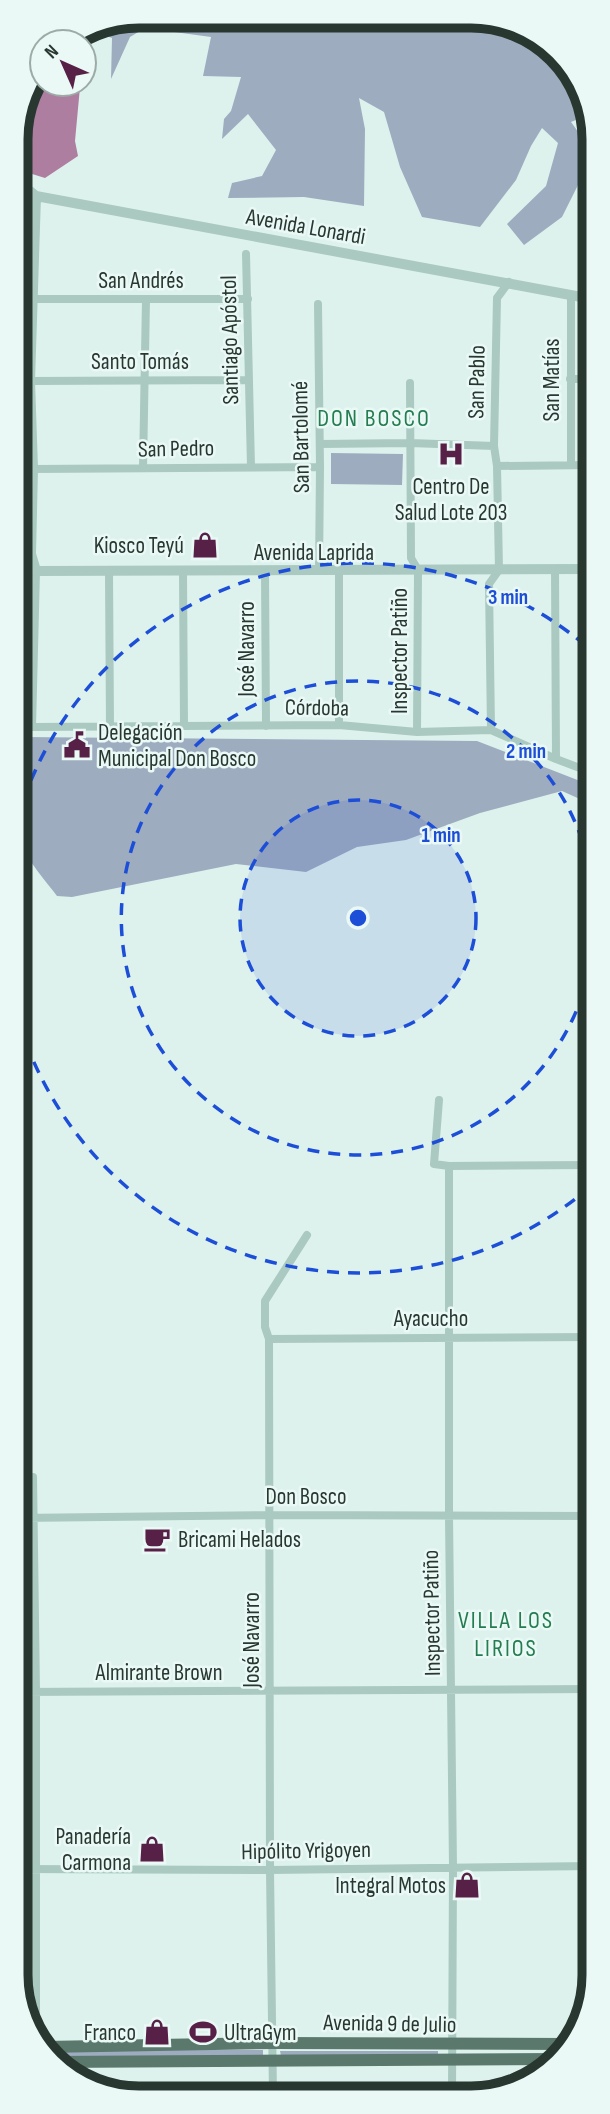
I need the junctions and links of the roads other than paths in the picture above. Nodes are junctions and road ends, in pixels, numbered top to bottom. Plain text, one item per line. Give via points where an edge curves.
1 (28, 190) edge
2 (36, 197) junction
3 (247, 254) dead end
4 (509, 282) junction
5 (571, 295) junction
6 (582, 297) edge
7 (33, 299) junction
8 (146, 299) junction
9 (248, 299) junction
10 (317, 304) dead end
11 (570, 379) junction
12 (582, 379) edge
13 (144, 380) junction
14 (249, 380) junction
15 (30, 381) junction
16 (410, 383) dead end
17 (410, 443) junction
18 (320, 444) junction
19 (494, 446) junction
20 (571, 465) junction
21 (497, 466) junction
22 (582, 466) edge
23 (251, 467) junction
24 (320, 467) junction
25 (143, 468) junction
26 (33, 469) junction
27 (555, 569) junction
28 (582, 569) edge
29 (320, 570) junction
30 (418, 570) junction
31 (499, 570) junction
32 (36, 571) junction
33 (265, 571) junction
34 (338, 571) junction
35 (109, 572) junction
36 (183, 572) junction
37 (339, 725) junction
38 (184, 726) junction
39 (266, 726) junction
40 (110, 727) junction
41 (491, 730) junction
42 (417, 732) junction
43 (556, 759) junction
44 (582, 769) edge
45 (439, 1100) dead end
46 (582, 1165) edge
47 (449, 1167) junction
48 (307, 1234) dead end
49 (582, 1336) edge
50 (449, 1337) junction
51 (269, 1339) junction
52 (33, 1477) dead end
53 (269, 1515) junction
54 (449, 1516) junction
55 (582, 1516) edge
56 (28, 1518) edge
57 (34, 1518) junction
58 (582, 1689) edge
59 (270, 1690) junction
60 (452, 1690) junction
61 (28, 1692) edge
62 (36, 1692) junction
63 (582, 1866) edge
64 (453, 1867) junction
65 (28, 1868) edge
66 (36, 1868) junction
67 (270, 1870) junction
68 (36, 2016) edge
69 (273, 2043) junction
70 (558, 2044) edge
71 (451, 2045) junction
72 (55, 2047) edge
73 (273, 2059) junction
74 (452, 2059) junction
75 (544, 2059) edge
76 (69, 2062) edge
77 (273, 2086) edge
78 (452, 2086) edge

1 - 2 street, Avenida Lonardi
2 - 4 street, Avenida Lonardi
2 - 7 street
3 - 9 street, Santiago Apóstol
4 - 5 street, Avenida Lonardi
4 - 19 street, San Pablo via 496,299
5 - 6 street, Avenida Lonardi
5 - 11 street, San Matías
7 - 8 street, San Andrés
7 - 15 street
8 - 9 street, San Andrés
8 - 13 street
9 - 14 street, Santiago Apóstol
10 - 18 street, San Bartolomé
11 - 12 street
11 - 20 street, San Matías
13 - 14 street, Santo Tomás
13 - 15 street, Santo Tomás
13 - 25 street
14 - 23 street, Santiago Apóstol
15 - 26 street
16 - 17 street, Inspector Patiño
17 - 18 street
17 - 19 street
17 - 30 street, Inspector Patiño via 411,558
18 - 24 street, San Bartolomé
19 - 21 street, San Pablo
20 - 21 street
20 - 22 street
21 - 31 street, San Pablo
23 - 24 street, San Pedro
23 - 25 street, San Pedro
24 - 29 street, San Bartolomé
25 - 26 street, San Pedro
26 - 32 street via 31,554
27 - 28 street, Avenida Laprida
27 - 31 street, Avenida Laprida
27 - 43 street
29 - 33 street, Avenida Laprida
29 - 34 street, Avenida Laprida
30 - 31 street, Avenida Laprida
30 - 34 street, Avenida Laprida
30 - 42 street, Inspector Patiño
31 - 41 street, San Pablo via 489,584
32 - 35 street, Avenida Laprida
32 - 40 street, Córdoba via 32,727
33 - 36 street, Avenida Laprida
33 - 39 street, José Navarro
34 - 37 street
35 - 36 street, Avenida Laprida
35 - 40 street
36 - 38 street
37 - 39 street, Córdoba
37 - 42 street, Córdoba
38 - 39 street, Córdoba
38 - 40 street, Córdoba
41 - 42 street, Córdoba
41 - 43 street, Córdoba
43 - 44 street, Córdoba
45 - 47 street via 433,1164
46 - 47 street
47 - 50 street, Inspector Patiño
48 - 51 street, José Navarro via 265,1301
49 - 50 street, Ayacucho
50 - 51 street, Ayacucho
50 - 54 street, Inspector Patiño
51 - 53 street, José Navarro
52 - 57 street
53 - 54 street, Don Bosco
53 - 57 street, Don Bosco
53 - 59 street, José Navarro
54 - 55 street, Don Bosco
54 - 60 street, Inspector Patiño
56 - 57 street, Don Bosco
57 - 62 street
58 - 60 street, Almirante Brown
59 - 60 street, Almirante Brown
59 - 62 street, Almirante Brown
59 - 67 street, José Navarro
60 - 64 street, Inspector Patiño
61 - 62 street, Almirante Brown
62 - 66 street
63 - 64 street, Hipólito Yrigoyen
64 - 67 street, Hipólito Yrigoyen
64 - 71 street, Inspector Patiño
65 - 66 street, Hipólito Yrigoyen
66 - 67 street, Hipólito Yrigoyen
66 - 68 street
67 - 69 street, José Navarro
69 - 71 main road, Avenida 9 de Julio
69 - 72 main road, Avenida 9 de Julio
69 - 73 street, José Navarro
70 - 71 main road, Avenida 9 de Julio
71 - 74 street, Inspector Patiño
73 - 74 main road, Avenida 9 de Julio
73 - 76 main road, Avenida 9 de Julio
73 - 77 street, José Navarro
74 - 75 main road, Avenida 9 de Julio
74 - 78 street, Inspector Patiño

